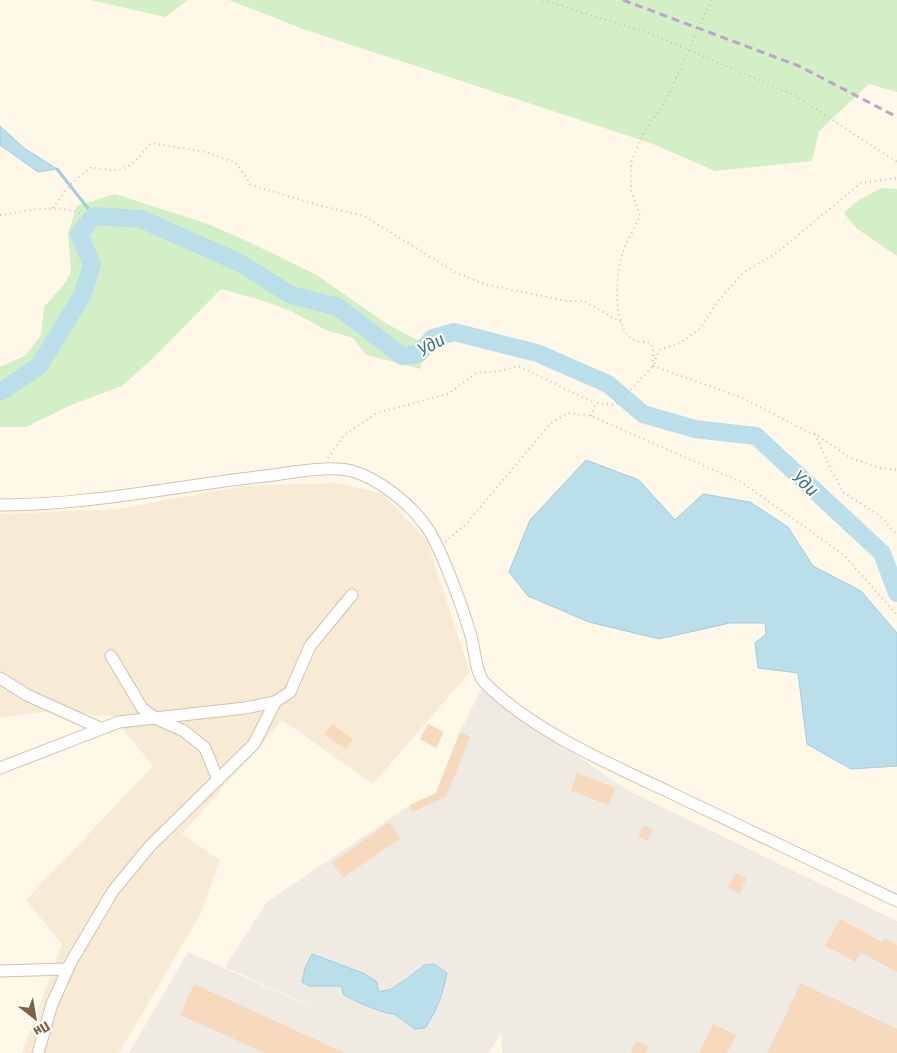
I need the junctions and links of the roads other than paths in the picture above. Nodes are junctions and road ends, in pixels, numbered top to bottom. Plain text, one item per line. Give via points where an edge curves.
1 (0, 505) edge
2 (352, 595) dead end
3 (111, 656) dead end
4 (0, 678) edge
5 (275, 702) junction
6 (155, 718) junction
7 (100, 728) junction
8 (0, 768) edge
9 (218, 780) junction
10 (897, 901) edge
11 (67, 970) junction
12 (0, 971) edge
13 (38, 1053) edge

1 - 10 street via 47,505 105,499 324,470 350,471 373,479 390,490 425,525 438,549 471,635 481,679 509,704 612,764
2 - 5 street via 310,646 290,692
3 - 6 street via 142,708
4 - 7 street via 27,695
5 - 6 street
5 - 9 street via 254,744
6 - 7 street via 118,722
6 - 9 street via 184,731 205,748
7 - 8 street
9 - 11 street via 150,846 113,890
11 - 12 street
11 - 13 street via 52,1004

